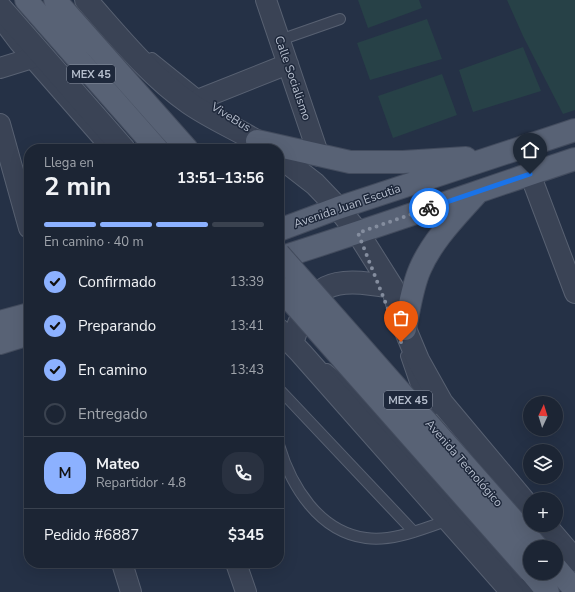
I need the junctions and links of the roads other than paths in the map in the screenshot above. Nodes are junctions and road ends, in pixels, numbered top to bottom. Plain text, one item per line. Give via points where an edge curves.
1 (26, 0) edge
2 (55, 0) edge
3 (86, 0) edge
4 (94, 0) edge
5 (266, 0) edge
6 (0, 8) edge
7 (340, 19) dead end
8 (0, 25) edge
9 (280, 40) junction
10 (35, 57) junction
11 (288, 64) junction
12 (0, 68) edge
13 (196, 101) junction
14 (0, 124) edge
15 (225, 125) junction
16 (575, 130) edge
17 (102, 144) edge
18 (119, 144) edge
19 (153, 144) edge
20 (183, 144) edge
21 (233, 144) edge
22 (262, 144) edge
23 (264, 144) edge
24 (284, 150) edge
25 (320, 156) junction
26 (500, 156) junction
27 (284, 159) edge
28 (575, 159) edge
29 (530, 174) junction
30 (480, 190) junction
31 (338, 208) junction
32 (24, 210) edge
33 (284, 228) edge
34 (358, 233) junction
35 (284, 256) edge
36 (284, 259) edge
37 (284, 293) edge
38 (575, 293) edge
39 (386, 294) junction
40 (24, 315) edge
41 (0, 322) edge
42 (405, 329) junction
43 (286, 334) edge
44 (24, 336) edge
45 (0, 343) edge
46 (284, 394) edge
47 (284, 460) edge
48 (478, 462) dead end
49 (487, 473) dead end
50 (523, 510) edge
51 (523, 513) edge
52 (523, 513) edge
53 (449, 520) junction
54 (414, 532) junction
55 (540, 532) edge
56 (542, 532) edge
57 (546, 540) edge
58 (575, 560) edge
59 (563, 561) edge
60 (523, 563) edge
61 (124, 568) edge
62 (238, 568) edge
63 (575, 575) edge
64 (563, 576) edge
65 (538, 580) edge
66 (575, 590) edge
67 (131, 592) edge
68 (246, 592) edge
69 (512, 592) edge
70 (529, 592) edge
71 (548, 592) edge

1 - 19 main road, MEX 45
2 - 20 main road, MEX 45
3 - 13 street via 138,59
4 - 13 lane, ViveBus
5 - 9 street, Calle Socialismo
6 - 10 street
7 - 9 lane
8 - 10 lane
9 - 11 street, Calle Socialismo
10 - 12 street
10 - 17 lane
10 - 18 street
11 - 13 street
11 - 25 street, Calle Socialismo
13 - 15 street
13 - 23 lane, ViveBus
14 - 32 street
15 - 21 street
15 - 22 street
16 - 26 main road, Avenida Juan Escutia
24 - 25 main road
25 - 26 main road via 350,162 403,162
26 - 31 main road, Avenida Juan Escutia
27 - 31 street via 315,184
28 - 29 main road
29 - 30 main road
29 - 38 street
30 - 34 main road
30 - 42 main road via 431,249 420,270
31 - 33 main road, Avenida Juan Escutia
31 - 34 street
34 - 35 main road
34 - 39 street
36 - 51 main road, Avenida Tecnológico / MEX 45, bridge
37 - 60 main road, Avenida Tecnológico / MEX 45, bridge
39 - 42 street
39 - 43 street via 355,282 339,283 324,288 313,298
39 - 48 lane via 416,385
40 - 41 main road
42 - 50 street via 427,380
43 - 53 street
43 - 70 lane via 342,381
44 - 45 main road
46 - 54 lane
47 - 54 lane via 300,495 335,526 352,535 366,538 386,538
49 - 52 lane
53 - 54 lane
53 - 69 street
55 - 57 lane
56 - 58 street
59 - 63 lane
61 - 67 street
62 - 68 street
64 - 66 main road
65 - 71 main road, Avenida Tecnológico / MEX 45

